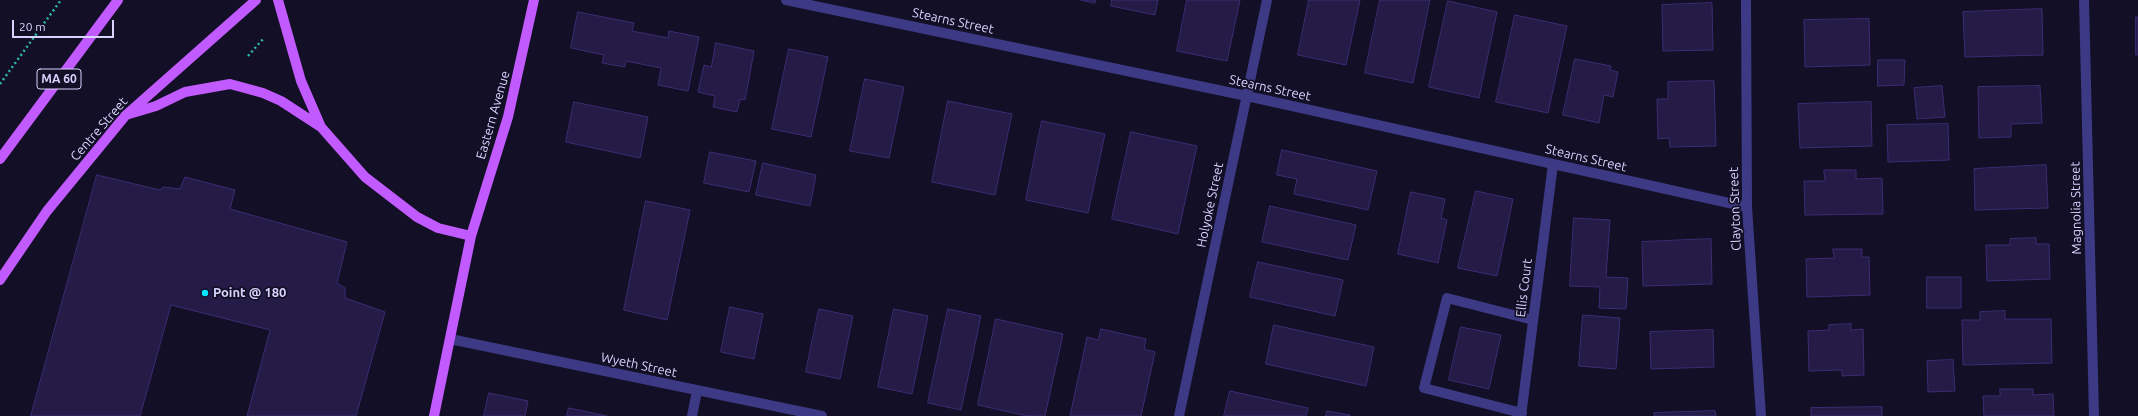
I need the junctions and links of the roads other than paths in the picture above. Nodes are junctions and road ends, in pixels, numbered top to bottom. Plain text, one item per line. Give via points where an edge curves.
1 (118, 0) edge
2 (256, 0) edge
3 (278, 0) edge
4 (534, 0) edge
5 (786, 0) edge
6 (1267, 0) edge
7 (1746, 0) edge
8 (2084, 0) edge
9 (1247, 96) junction
10 (125, 116) junction
11 (321, 127) junction
12 (0, 159) edge
13 (1553, 164) junction
14 (1747, 207) junction
15 (471, 236) junction
16 (0, 280) edge
17 (1533, 320) junction
18 (450, 339) junction
19 (697, 391) junction
20 (1521, 415) edge
21 (434, 416) edge
22 (692, 416) edge
23 (822, 416) edge
24 (1179, 416) edge
25 (1760, 416) edge
26 (2094, 416) edge

1 - 12 main road, MA 60
2 - 10 main road, Centre Street
3 - 11 main road via 301,81
4 - 15 main road, Eastern Avenue via 508,117
5 - 9 street, Stearns Street
6 - 9 street, Holyoke Street
7 - 14 street, Clayton Street
8 - 26 street, Magnolia Street
9 - 13 street, Stearns Street
9 - 24 street, Holyoke Street
10 - 11 main road via 156,106 185,92 230,84 281,101
10 - 16 main road, Centre Street via 47,211
11 - 15 main road via 365,177 417,217 438,228
13 - 14 street, Stearns Street
13 - 17 street, Ellis Court
14 - 25 street, Clayton Street
15 - 18 main road, Eastern Avenue
17 - 20 street, Ellis Court
17 - 20 street via 1447,298 1424,388
18 - 19 street, Wyeth Street
18 - 21 main road, Eastern Avenue
19 - 22 street
19 - 23 street, Wyeth Street

